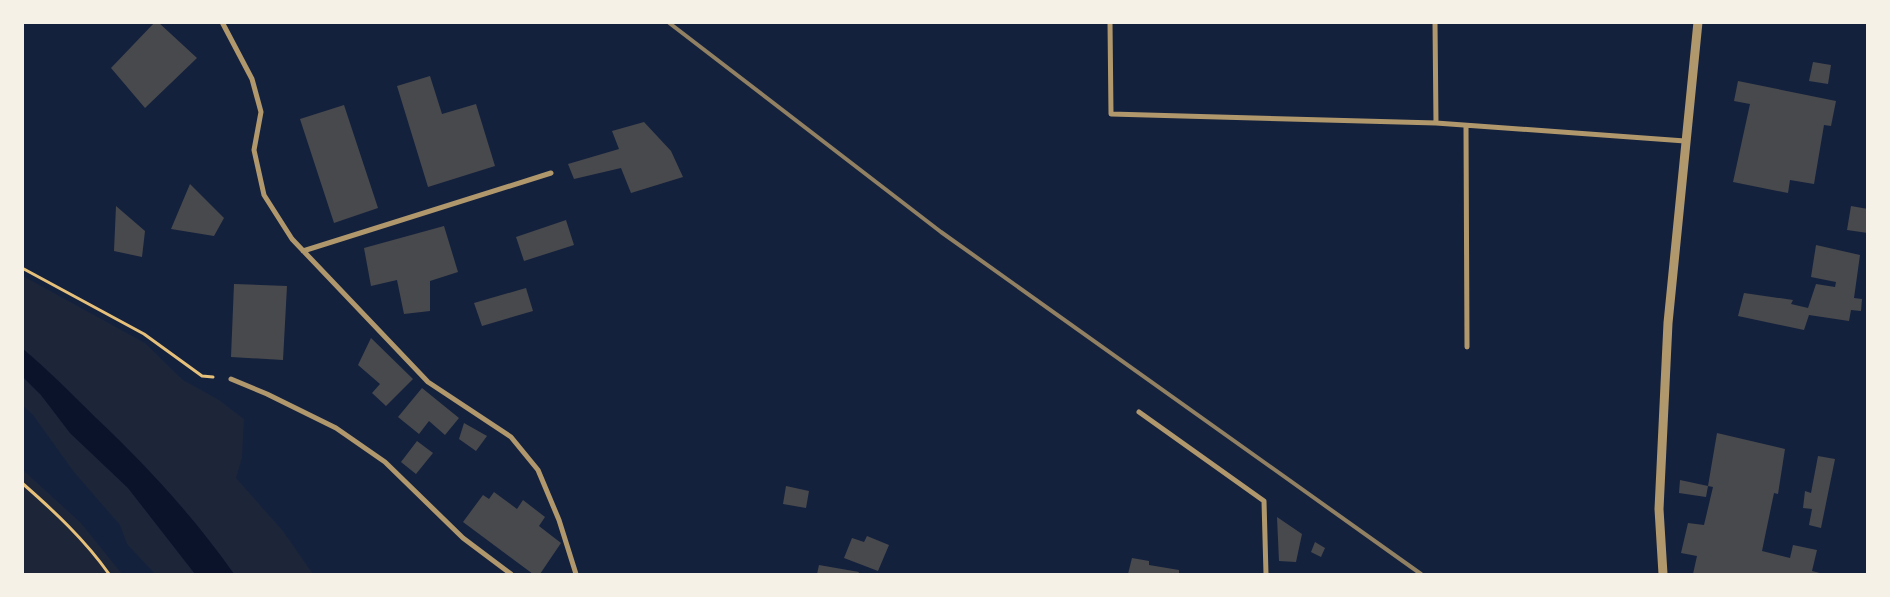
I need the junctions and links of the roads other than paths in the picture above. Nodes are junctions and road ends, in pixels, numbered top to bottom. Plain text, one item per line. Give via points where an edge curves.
1 (222, 22) edge
2 (1110, 22) edge
3 (1434, 22) edge
4 (1698, 22) edge
5 (1436, 123) junction
6 (1466, 126) junction
7 (1685, 141) junction
8 (551, 173) dead end
9 (303, 251) junction
10 (1467, 348) dead end
11 (231, 379) road end
12 (1139, 412) dead end
13 (511, 574) edge
14 (576, 574) edge
15 (1266, 574) edge
16 (1663, 574) edge

1 - 9 street via 252,79 261,112 254,150 264,195
2 - 5 street via 1112,114
3 - 5 street
4 - 7 street
5 - 6 street
6 - 7 street
6 - 10 street
7 - 16 street via 1667,343 1659,509
8 - 9 street
9 - 14 street via 428,382 511,438 538,470 559,520
11 - 13 street via 336,428 385,462 463,538
12 - 15 street via 1264,501

